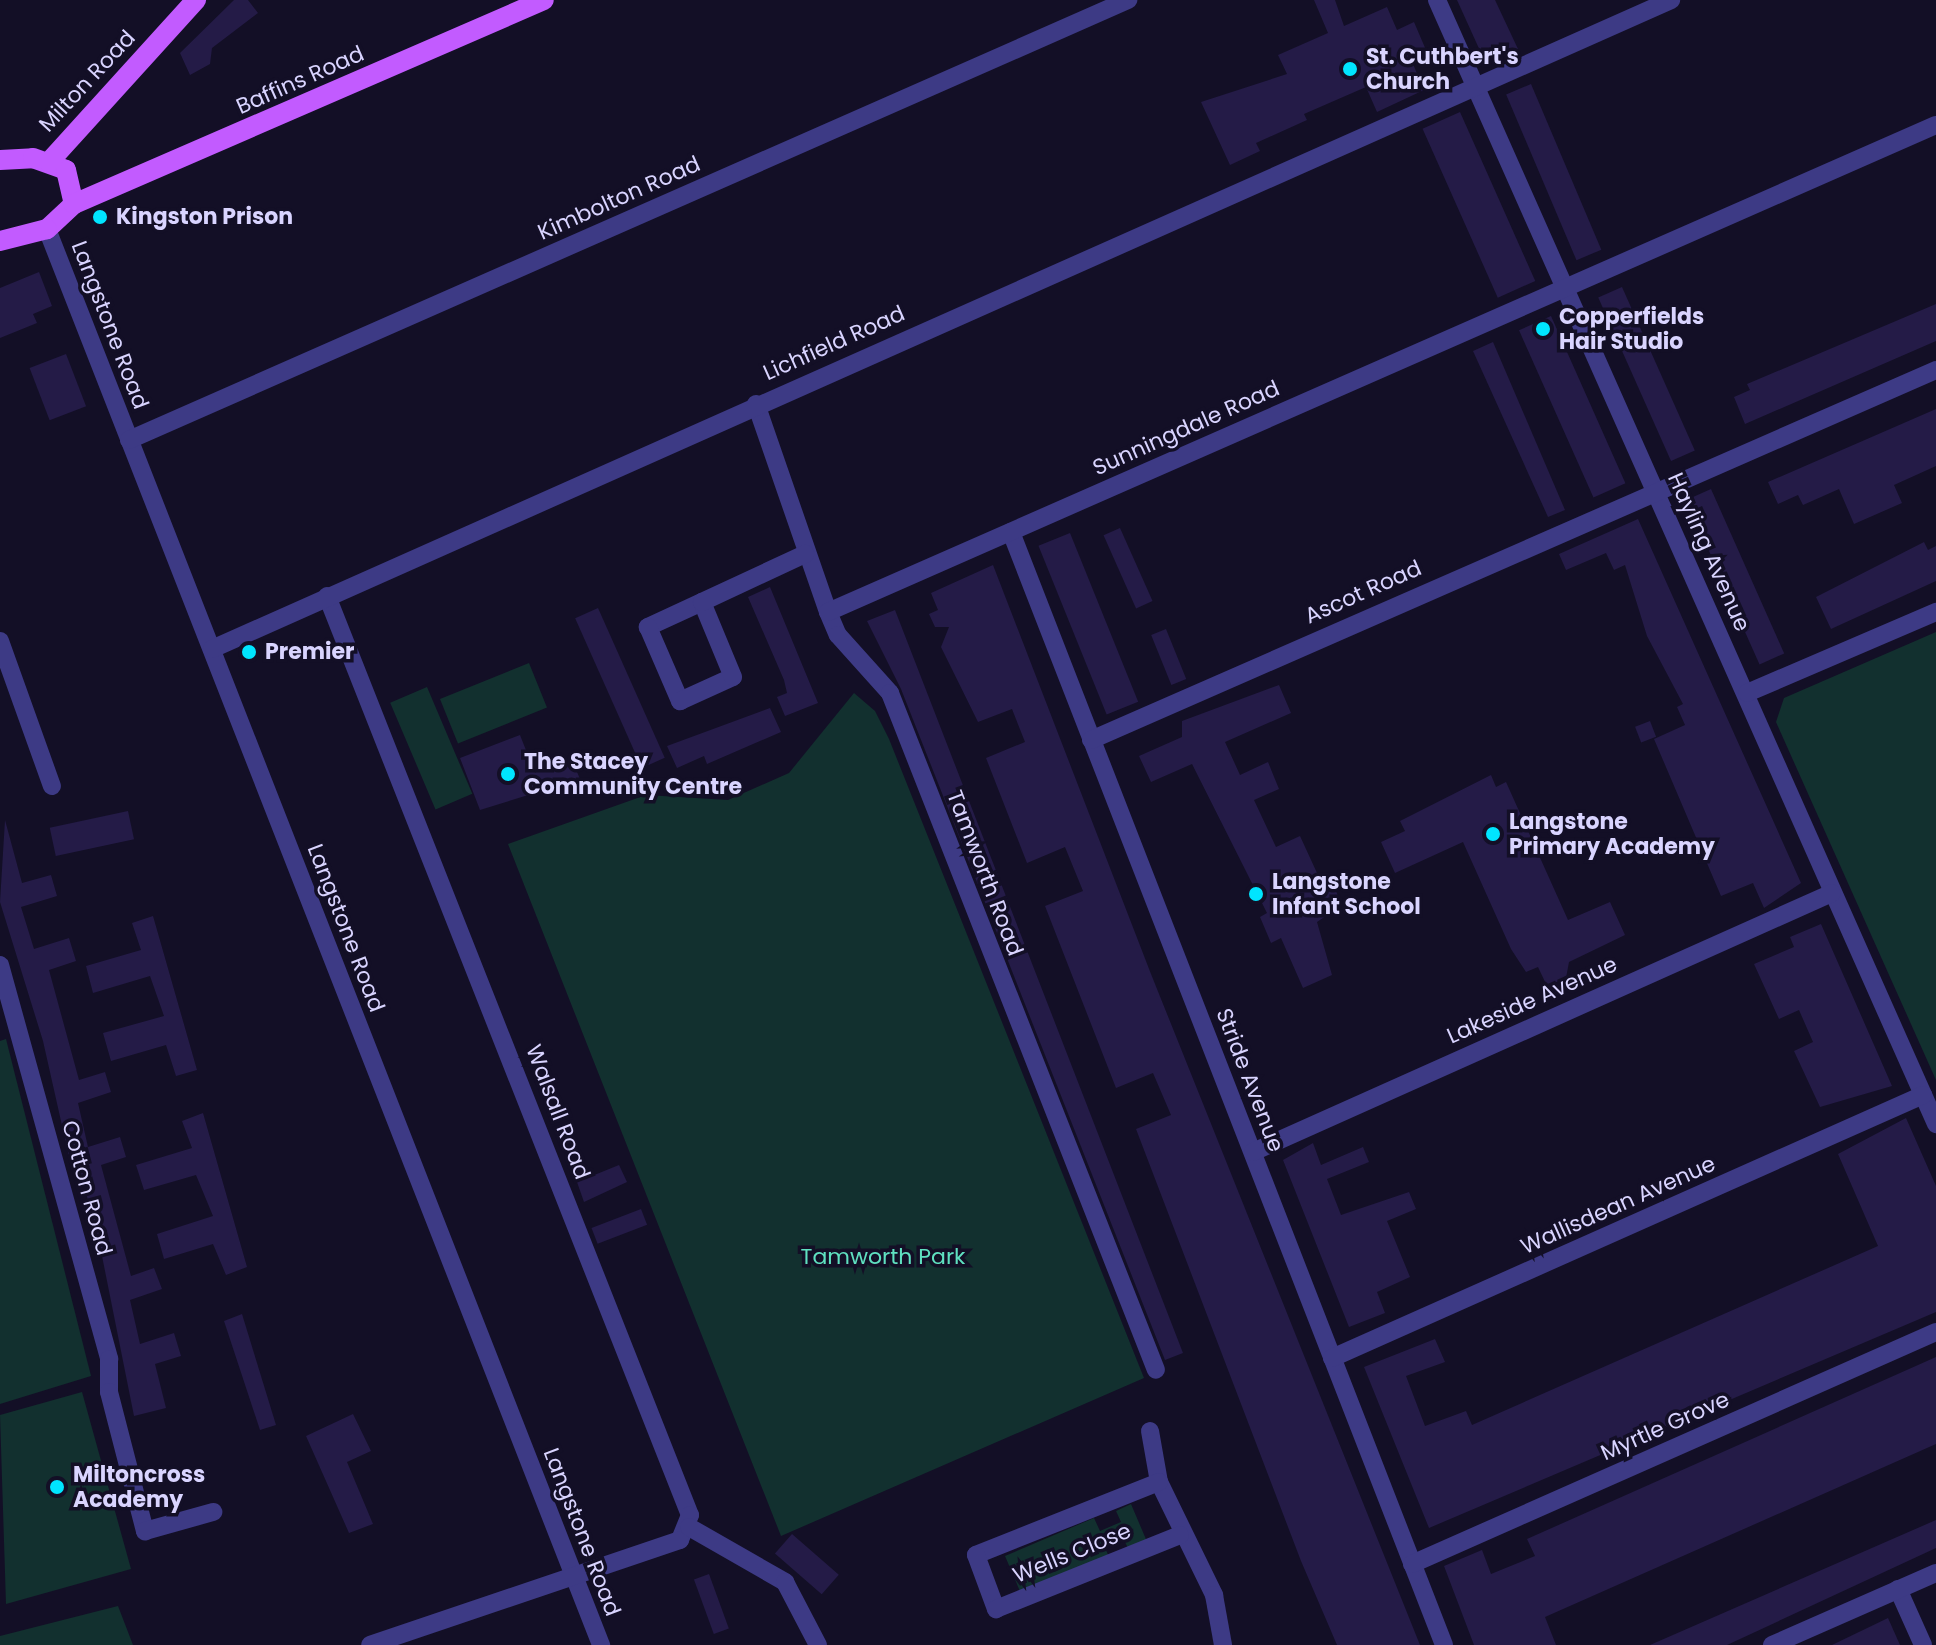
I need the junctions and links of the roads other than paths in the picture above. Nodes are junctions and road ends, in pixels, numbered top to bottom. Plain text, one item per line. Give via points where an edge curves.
1 (196, 0) edge
2 (544, 0) edge
3 (1128, 0) edge
4 (1437, 0) edge
5 (1671, 0) edge
6 (1476, 83) junction
7 (1936, 125) edge
8 (0, 160) edge
9 (49, 162) junction
10 (74, 204) junction
11 (47, 229) junction
12 (0, 241) edge
13 (1563, 286) junction
14 (1936, 370) edge
15 (756, 404) junction
16 (129, 440) junction
17 (1655, 490) junction
18 (1011, 532) junction
19 (805, 554) junction
20 (327, 596) junction
21 (702, 602) junction
22 (828, 612) junction
23 (1936, 612) edge
24 (0, 641) edge
25 (212, 649) junction
26 (1747, 693) junction
27 (1091, 740) junction
28 (52, 786) dead end
29 (1832, 893) junction
30 (0, 965) edge
31 (1923, 1095) junction
32 (1936, 1124) edge
33 (1253, 1152) junction
34 (1936, 1332) edge
35 (1332, 1358) junction
36 (1156, 1370) dead end
37 (1150, 1431) dead end
38 (1159, 1482) junction
39 (213, 1512) dead end
40 (689, 1527) junction
41 (1180, 1535) junction
42 (1412, 1564) junction
43 (1936, 1573) edge
44 (575, 1580) junction
45 (1898, 1589) junction
46 (370, 1645) edge
47 (601, 1645) edge
48 (818, 1645) edge
49 (1223, 1645) edge
50 (1444, 1645) edge
51 (1772, 1645) edge
52 (1923, 1645) edge

1 - 9 main road, Milton Road
2 - 10 main road, Baffins Road
3 - 16 street, Kimbolton Road
4 - 6 street, Hayling Avenue
5 - 6 street, Lichfield Road
6 - 13 street, Hayling Avenue
6 - 15 street, Lichfield Road
7 - 13 street, Sunningdale Road
8 - 9 main road
9 - 10 main road via 74,184
10 - 11 main road, Baffins Road
11 - 12 main road
11 - 16 street, Langstone Road
13 - 17 street, Hayling Avenue
13 - 18 street, Sunningdale Road
14 - 17 street, Ascot Road
15 - 19 street, Tamworth Road
15 - 20 street, Lichfield Road
16 - 25 street, Langstone Road
17 - 26 street, Hayling Avenue
17 - 27 street, Ascot Road
18 - 22 street, Sunningdale Road
18 - 27 street, Stride Avenue
19 - 21 street
19 - 22 street, Tamworth Road
20 - 25 street, Lichfield Road
20 - 40 street, Walsall Road
21 - 21 street via 648,627 680,701 733,677
22 - 36 street, Tamworth Road via 838,635 890,693
23 - 26 street
24 - 28 street
25 - 44 street, Langstone Road
26 - 29 street, Hayling Avenue
27 - 33 street, Stride Avenue
29 - 31 street, Hayling Avenue
29 - 33 street, Lakeside Avenue
30 - 39 street, Cotton Road via 109,1359 117,1425 145,1531
31 - 32 street, Hayling Avenue
31 - 35 street, Wallisdean Avenue
33 - 35 street, Stride Avenue
34 - 42 street, Myrtle Grove
35 - 42 street, Stride Avenue
37 - 38 street
38 - 41 street
38 - 41 street, Wells Close via 976,1555 996,1609
40 - 44 street via 680,1540
40 - 48 street via 785,1582
41 - 49 street via 1209,1583
42 - 50 street, Stride Avenue
43 - 45 street
44 - 46 street
44 - 47 street, Langstone Road
45 - 51 street
45 - 52 street

